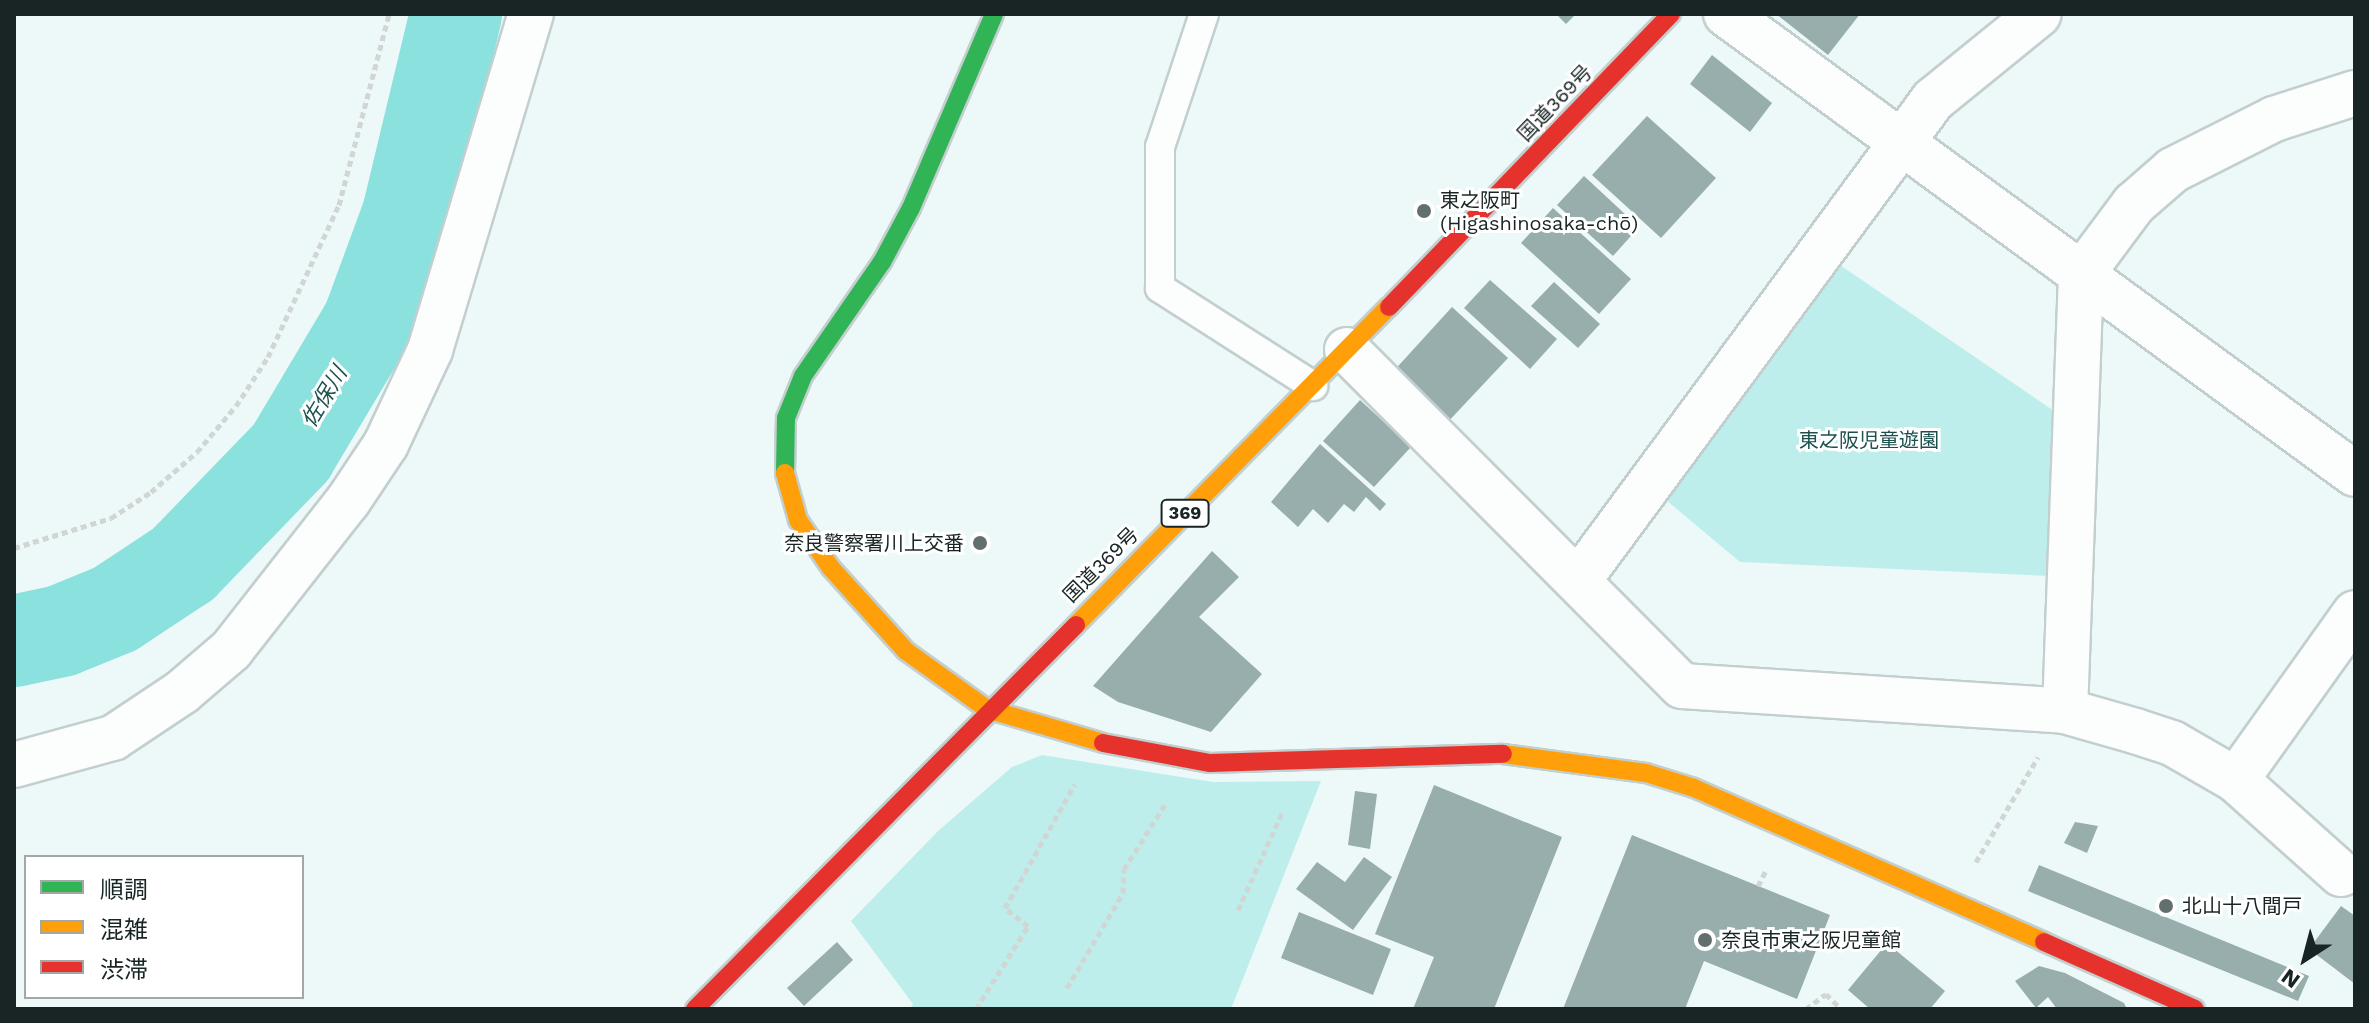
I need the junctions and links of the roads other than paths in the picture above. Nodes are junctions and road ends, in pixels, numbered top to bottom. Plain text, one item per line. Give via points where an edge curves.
1 (531, 14) edge
2 (994, 14) edge
3 (1204, 14) edge
4 (1671, 14) edge
5 (1726, 14) edge
6 (2039, 14) edge
7 (2355, 93) edge
8 (1899, 145) junction
9 (2081, 275) junction
10 (1347, 350) junction
11 (1313, 386) junction
12 (2355, 474) edge
13 (1578, 581) junction
14 (2355, 613) edge
15 (987, 709) junction
16 (2065, 711) junction
17 (14, 765) edge
18 (2236, 780) junction
19 (2341, 874) dead end
20 (695, 1009) edge
21 (2195, 1009) edge

1 - 17 street via 430,350 386,444 348,501 231,650 182,692 113,738
2 - 15 main road via 911,208 882,262 803,376 786,418 781,450 785,487 798,520 831,568 906,651
3 - 11 lane via 1160,147 1160,288
4 - 10 main road, 国道369号 / 369
5 - 8 street
6 - 8 street via 1933,100
7 - 9 street via 2274,119 2173,170 2134,204
8 - 9 street
8 - 13 street
9 - 12 street
9 - 16 street
10 - 11 main road, 国道369号 / 369
10 - 13 street
11 - 15 main road, 国道369号 / 369
13 - 16 street via 1682,686
14 - 18 street
15 - 20 main road, 国道369号 / 369
15 - 21 main road via 1095,742 1210,763 1502,754 1646,773 1694,788
16 - 18 street via 2172,743
18 - 19 street

